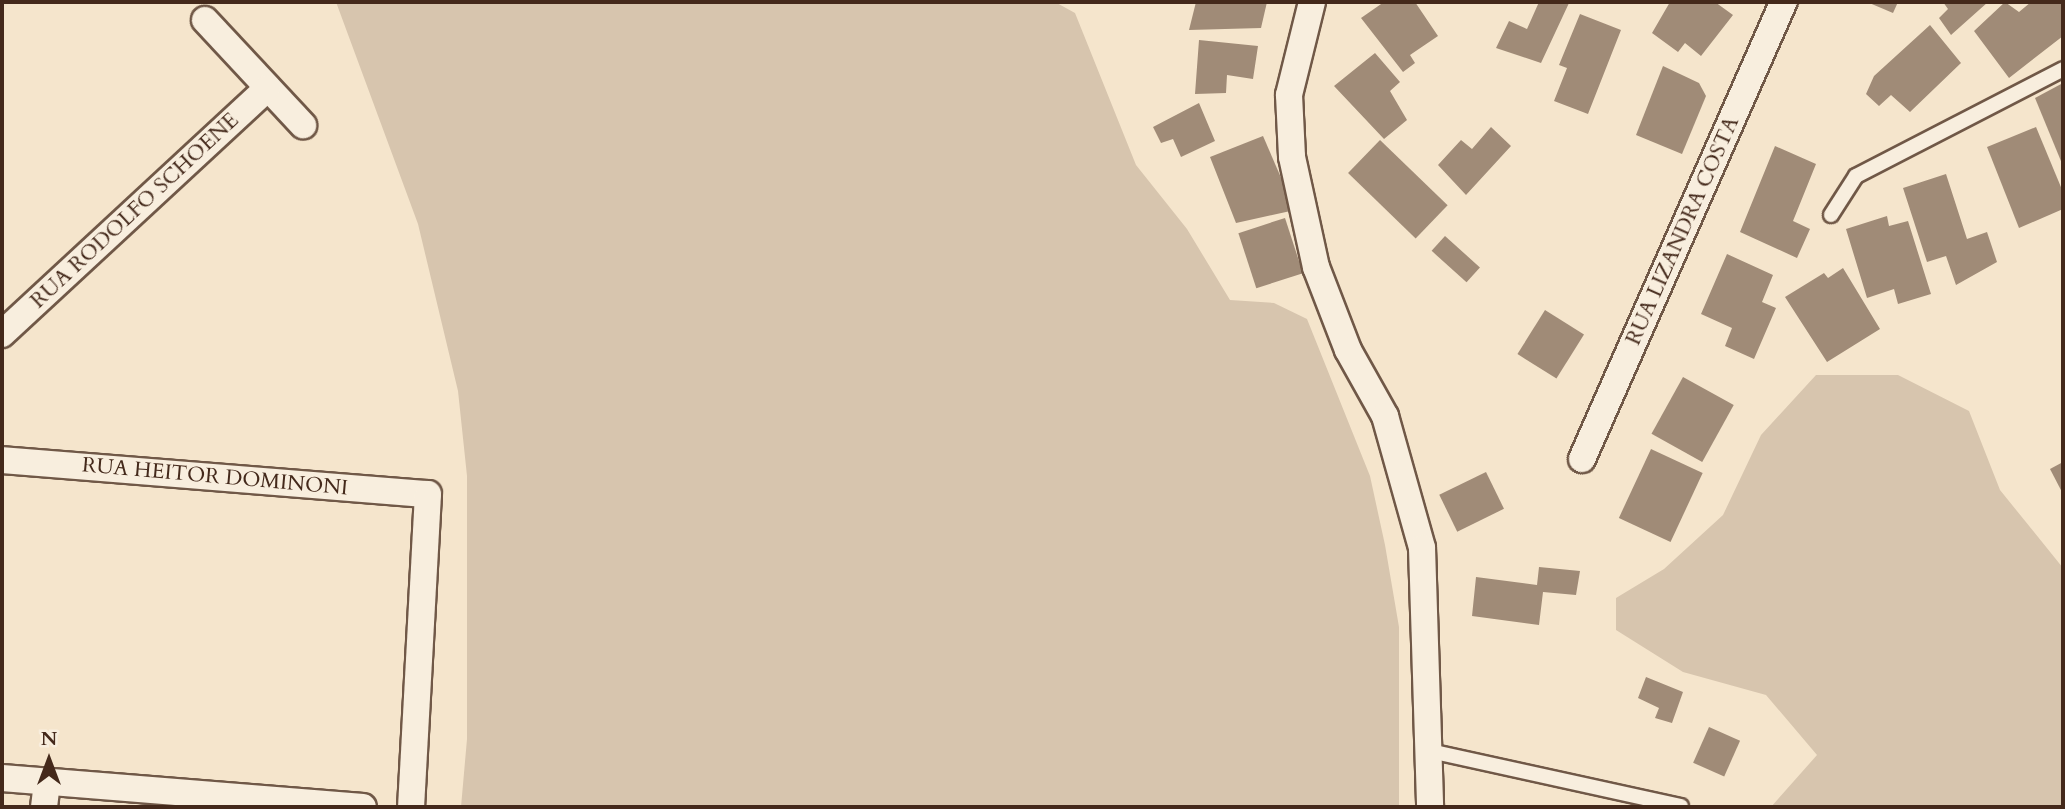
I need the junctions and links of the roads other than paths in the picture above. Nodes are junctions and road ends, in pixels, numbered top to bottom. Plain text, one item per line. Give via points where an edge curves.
1 (1312, 2) edge
2 (1783, 2) edge
3 (205, 20) dead end
4 (2063, 69) edge
5 (268, 88) junction
6 (303, 125) dead end
7 (1831, 215) dead end
8 (2, 334) edge
9 (1582, 459) dead end
10 (2, 460) edge
11 (1430, 751) junction
12 (2, 778) edge
13 (46, 794) edge
14 (1681, 806) edge
15 (363, 807) edge
16 (411, 807) edge
17 (1430, 807) edge

1 - 11 street via 1289,96 1292,157 1316,267 1348,350 1385,416 1415,517 1427,604
2 - 9 street, RUA LIZANDRA COSTA
3 - 5 street
4 - 7 lane via 1856,176
5 - 6 street
5 - 8 street, RUA RODOLFO SCHOENE
10 - 16 street, RUA HEITOR DOMINONI via 428,494
11 - 14 lane
11 - 17 street
12 - 13 street
13 - 15 street

